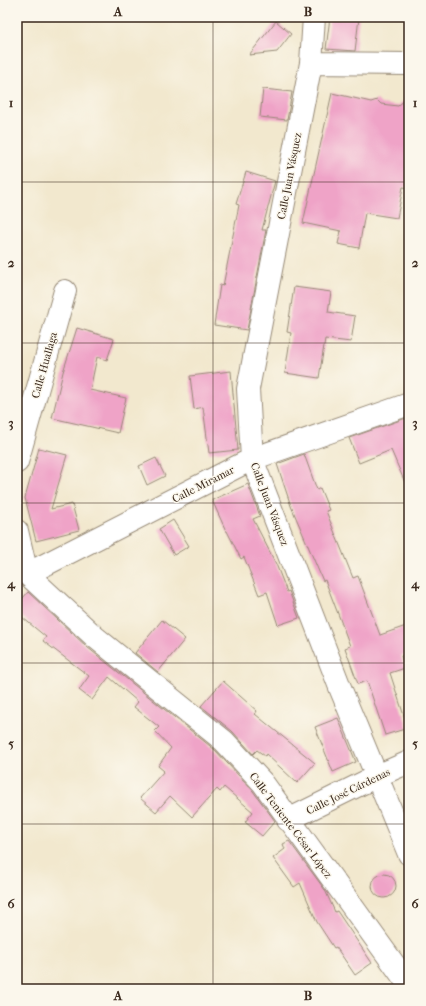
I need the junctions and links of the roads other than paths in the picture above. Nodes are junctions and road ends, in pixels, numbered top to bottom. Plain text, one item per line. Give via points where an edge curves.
1 (314, 17) edge
2 (311, 63) junction
3 (409, 64) edge
4 (65, 291) dead end
5 (409, 404) edge
6 (252, 459) junction
7 (17, 462) edge
8 (17, 531) edge
9 (27, 574) junction
10 (409, 762) edge
11 (377, 776) junction
12 (288, 820) junction
13 (409, 854) edge
14 (409, 984) edge

1 - 2 street, Calle Juan Vásquez
2 - 3 street
2 - 6 street, Calle Juan Vásquez via 248,388
4 - 7 street, Calle Huallaga
5 - 6 street, Calle Miramar
6 - 9 street, Calle Miramar
6 - 11 street, Calle Juan Vásquez
8 - 9 street
9 - 12 street, Calle Teniente César López via 95,637 224,741 263,783
10 - 11 street, Calle José Cárdenas
11 - 12 street, Calle José Cárdenas
11 - 13 street, Calle Juan Vásquez
12 - 14 street, Calle Teniente César López

